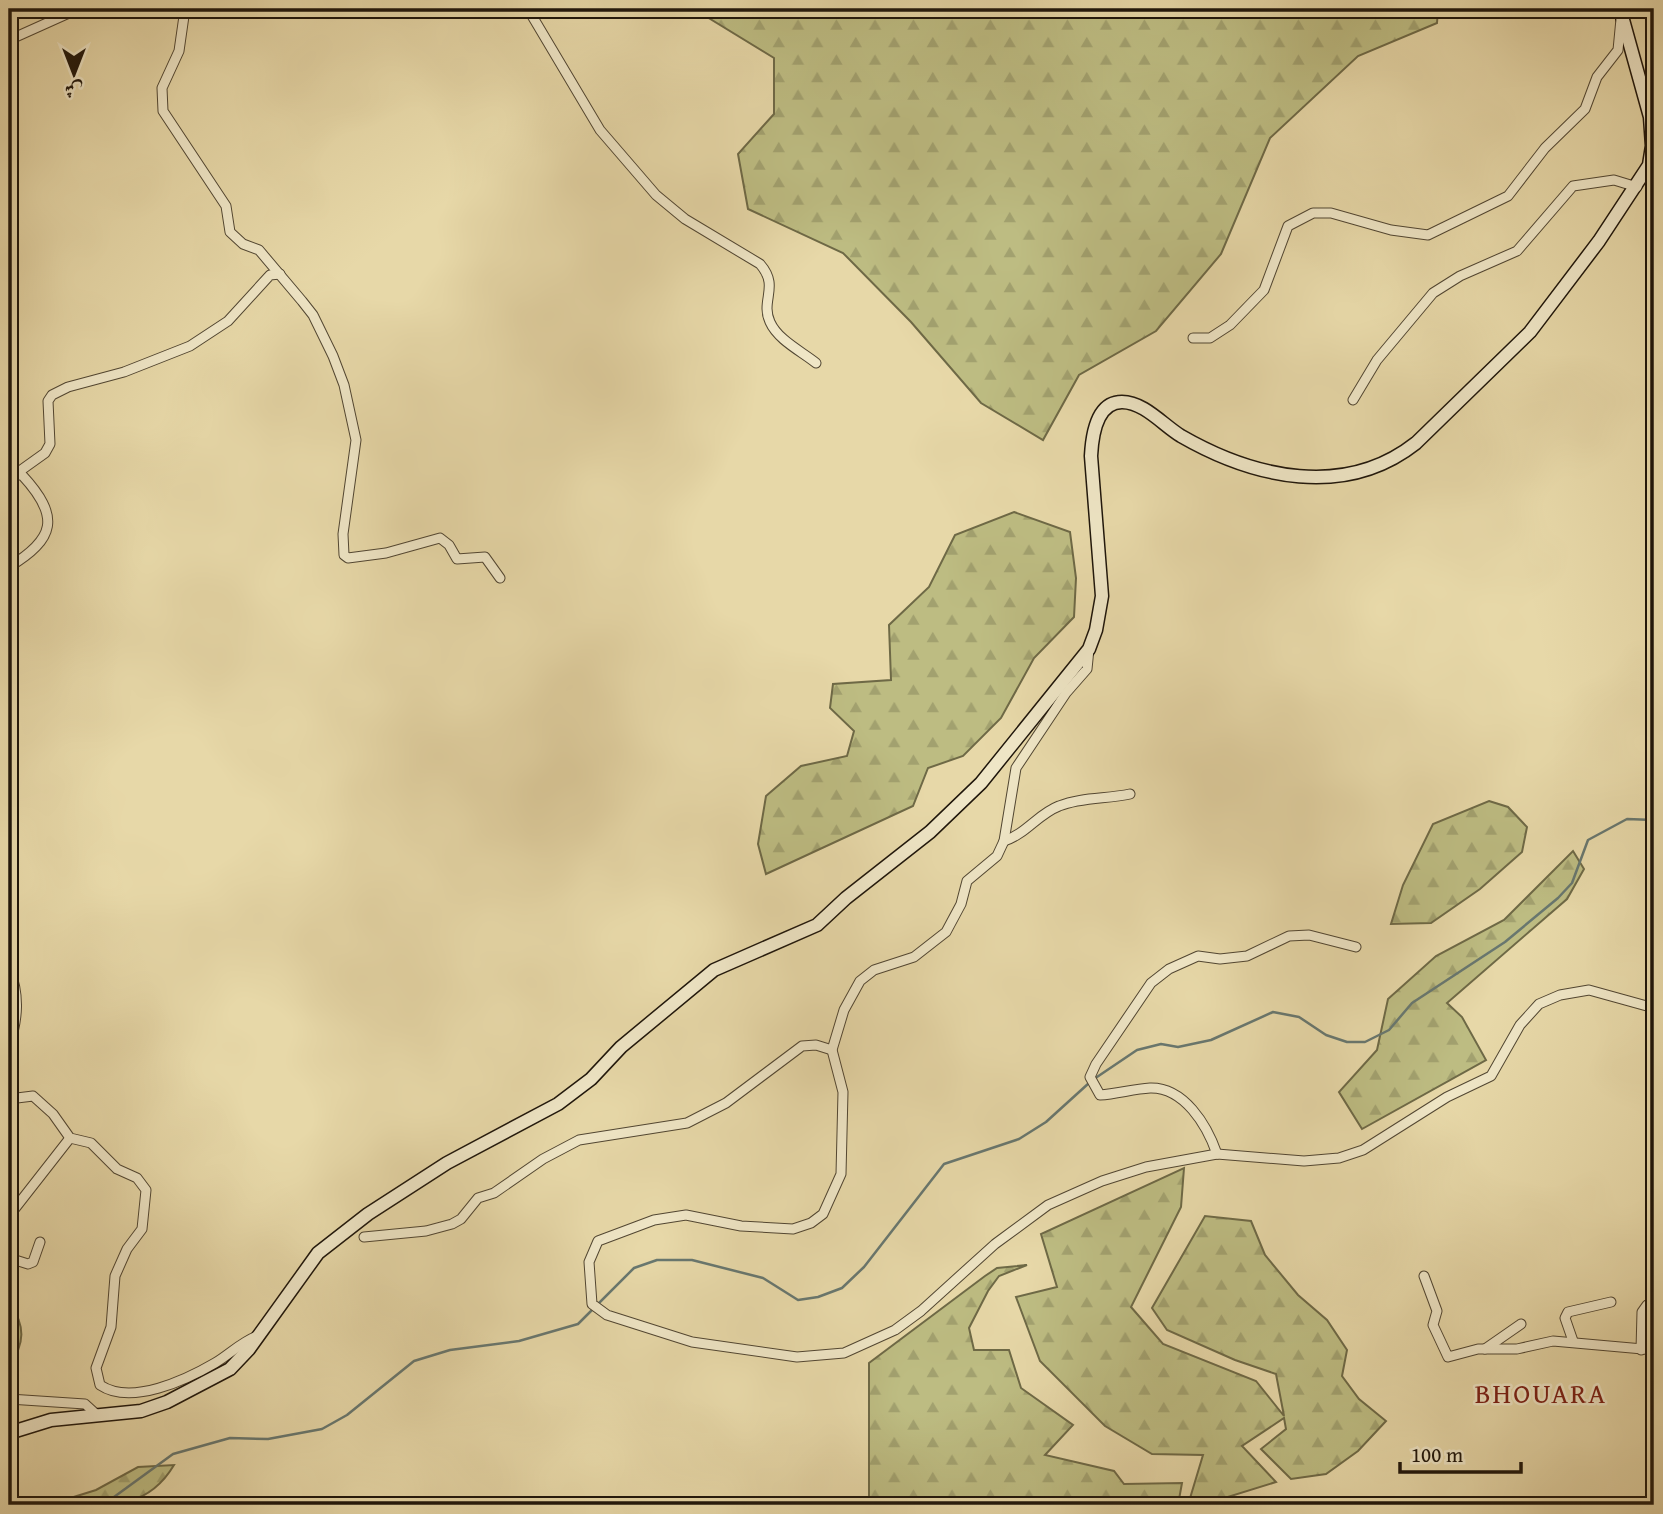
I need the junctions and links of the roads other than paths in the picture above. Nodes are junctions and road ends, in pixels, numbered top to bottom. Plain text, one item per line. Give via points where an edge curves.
1 (78, 9) edge
2 (185, 9) edge
3 (528, 9) edge
4 (1621, 13) edge
5 (9, 40) edge
6 (1653, 156) edge
7 (1637, 187) junction
8 (280, 274) junction
9 (1194, 338) dead end
10 (816, 363) dead end
11 (1353, 400) dead end
12 (13, 474) edge
13 (9, 567) edge
14 (500, 578) dead end
15 (1088, 649) junction
16 (1130, 794) dead end
17 (1004, 841) junction
18 (1356, 947) dead end
19 (9, 968) edge
20 (1654, 1008) edge
21 (9, 1046) edge
22 (832, 1050) junction
23 (9, 1099) edge
24 (70, 1138) junction
25 (1217, 1154) junction
26 (9, 1216) edge
27 (363, 1237) dead end
28 (40, 1242) dead end
29 (9, 1258) edge
30 (1424, 1276) dead end
31 (1611, 1302) dead end
32 (1654, 1305) edge
33 (1521, 1324) dead end
34 (258, 1335) junction
35 (1573, 1341) junction
36 (1485, 1349) junction
37 (1641, 1349) junction
38 (1654, 1350) edge
39 (9, 1399) edge
40 (96, 1414) junction
41 (9, 1433) edge

1 - 5 street
2 - 8 street via 179,51 162,88 163,111 226,206 230,232 259,250
3 - 10 street via 608,141 664,203 760,264 770,279 771,324
4 - 6 main road via 1650,117
4 - 9 street via 1618,50 1597,78 1585,109 1545,148 1508,196 1429,235 1384,228 1348,215 1313,213 1288,226 1276,266 1257,298 1210,338
6 - 7 main road
7 - 11 street via 1614,180 1573,186 1524,245 1433,293 1370,369
7 - 15 main road via 1521,342 1416,443 1369,470 1324,478 1262,471 1182,437 1135,404 1115,402 1107,407 1092,444 1102,596
8 - 12 street via 270,275 228,321 190,346 52,395 46,453
8 - 14 street via 323,333 354,421 344,555 376,554 440,538 457,559 485,557
12 - 13 street via 24,477 41,499 48,527 38,547
15 - 17 street via 1087,669 1016,768
15 - 34 main road via 981,783 890,866 817,925 714,970 558,1104 447,1163 368,1214 318,1253
16 - 17 street via 1062,805
17 - 22 street via 997,856 967,881 946,932 914,957 873,970 860,981 844,1010
18 - 25 street via 1309,935 1289,936 1247,956 1198,956 1169,969 1151,983 1096,1064 1090,1077 1100,1095 1152,1088 1178,1094
19 - 21 street via 17,994
20 - 25 street via 1589,990 1545,1002 1524,1019 1491,1076 1447,1097 1363,1150 1304,1161
22 - 25 street via 843,1092 844,1147 841,1174 823,1214 793,1229 741,1226 686,1215 623,1229 598,1241 589,1262 592,1304 607,1315 712,1346 797,1357 844,1353 912,1317 995,1244 1048,1205 1146,1167
22 - 27 street via 802,1046 726,1103 687,1123 579,1140 494,1193 478,1198 452,1224
23 - 24 street via 33,1096
24 - 26 street
24 - 34 street via 91,1143 146,1190 142,1229 115,1276 111,1327 96,1368 100,1385 124,1393 169,1383 204,1370
28 - 29 street via 33,1262
30 - 36 street via 1437,1311 1433,1325 1443,1352 1448,1357
31 - 35 street via 1568,1312 1565,1318
32 - 37 street via 1647,1305 1642,1312
33 - 36 street
34 - 40 main road via 230,1368 167,1402 141,1410
35 - 36 street
35 - 37 street
37 - 38 street
39 - 40 street via 85,1404
40 - 41 main road via 51,1420

